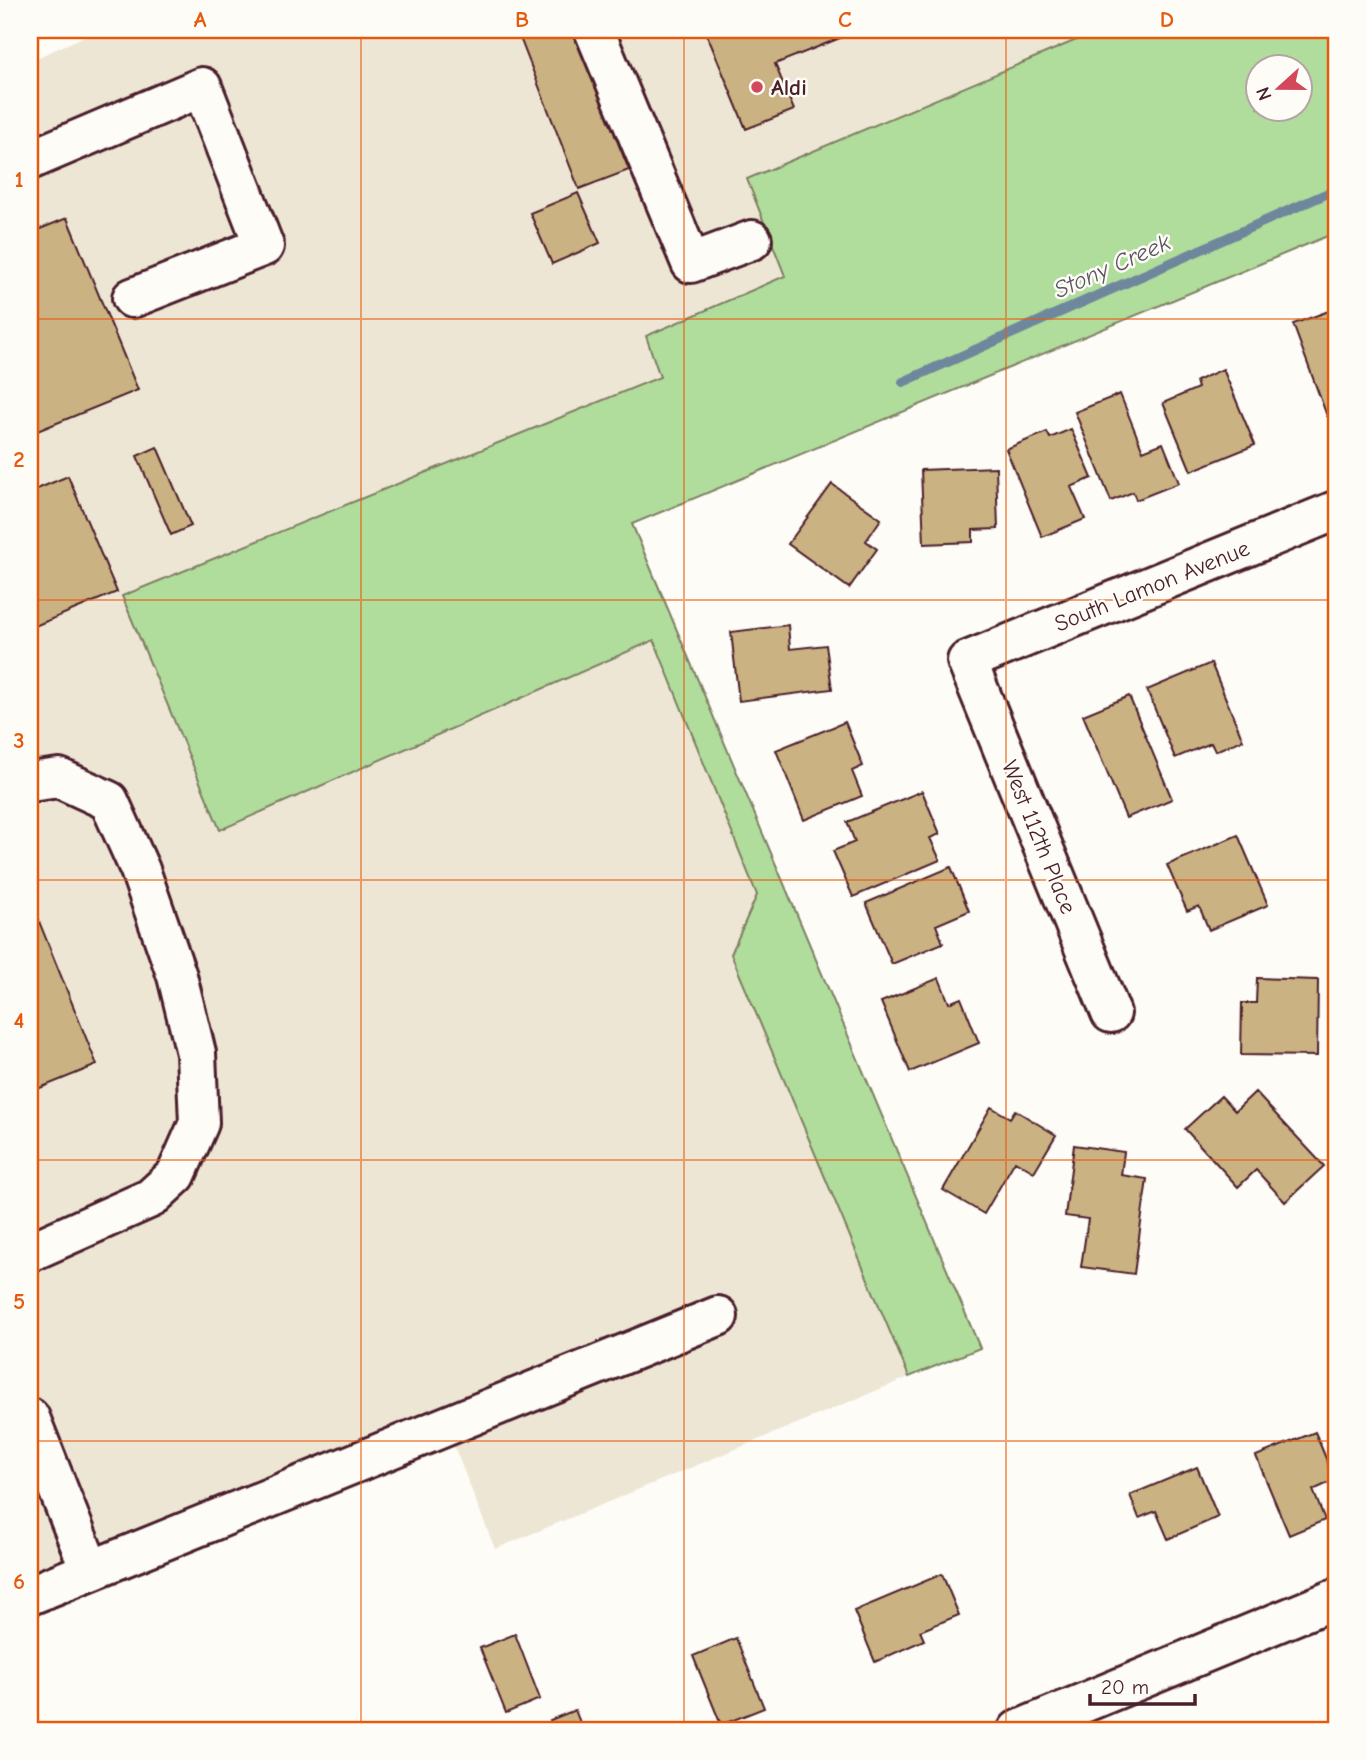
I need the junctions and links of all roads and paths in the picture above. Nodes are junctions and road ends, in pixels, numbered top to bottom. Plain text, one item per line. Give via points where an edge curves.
1 (594, 30) edge
2 (30, 160) edge
3 (752, 240) dead end
4 (132, 298) dead end
5 (1337, 510) edge
6 (967, 661) joint
7 (30, 782) edge
8 (1111, 1013) dead end
9 (30, 1252) edge
10 (718, 1316) dead end
11 (30, 1418) edge
12 (90, 1570) junction
13 (30, 1595) edge
14 (1337, 1598) edge
15 (1018, 1730) edge

1 - 3 street via 691,263
2 - 4 street via 202,87 264,246
5 - 6 street, South Lamon Avenue
6 - 8 street, West 112th Place
7 - 9 street via 59,778 109,801 140,870 177,976 196,1053 199,1124 176,1175 151,1198
10 - 12 street
11 - 12 street
12 - 13 street
14 - 15 street

